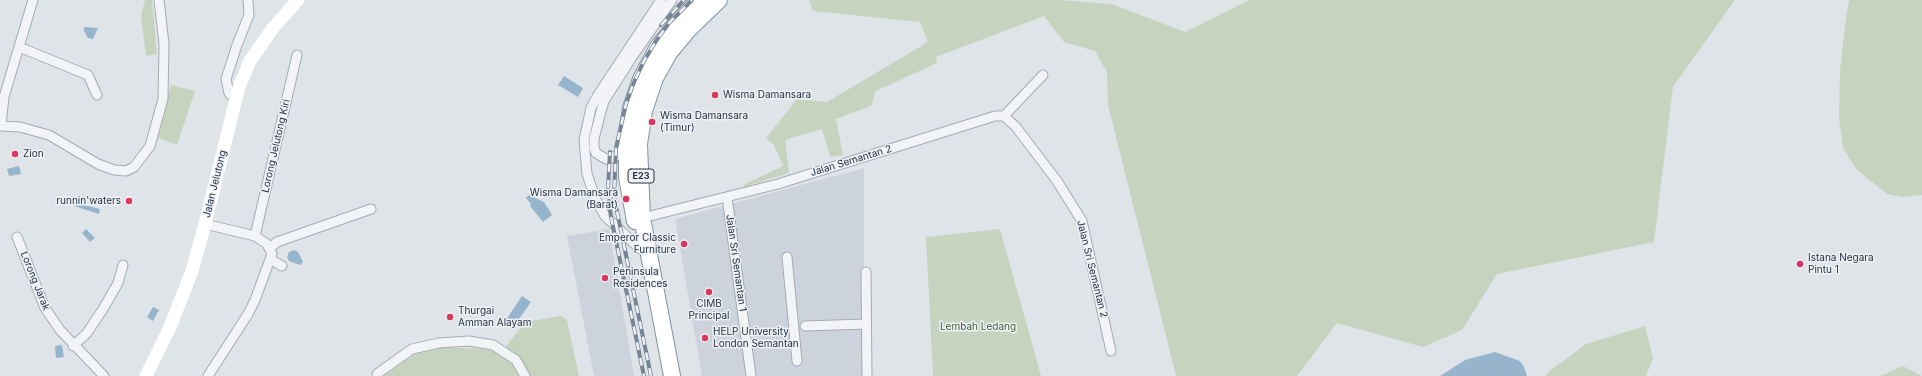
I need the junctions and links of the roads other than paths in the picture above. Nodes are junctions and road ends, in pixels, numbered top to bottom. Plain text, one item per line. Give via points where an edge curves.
1 (33, 0) edge
2 (158, 0) edge
3 (248, 0) edge
4 (298, 0) edge
5 (661, 0) edge
6 (672, 0) edge
7 (719, 0) edge
8 (724, 0) edge
9 (703, 6) edge
10 (19, 46) junction
11 (297, 56) dead end
12 (1043, 75) dead end
13 (97, 95) dead end
14 (236, 100) junction
15 (1004, 116) junction
16 (0, 126) edge
17 (628, 128) junction
18 (727, 197) junction
19 (371, 209) dead end
20 (642, 218) junction
21 (205, 224) junction
22 (255, 236) junction
23 (17, 237) dead end
24 (270, 248) junction
25 (640, 249) junction
26 (788, 257) dead end
27 (270, 259) junction
28 (123, 265) dead end
29 (282, 266) dead end
30 (866, 272) dead end
31 (866, 324) junction
32 (805, 326) dead end
33 (74, 346) junction
34 (1111, 351) dead end
35 (797, 361) dead end
36 (377, 374) dead end
37 (104, 376) edge
38 (146, 376) edge
39 (208, 376) edge
40 (525, 376) edge
41 (665, 376) edge
42 (672, 376) edge
43 (751, 376) edge
44 (867, 376) edge

1 - 10 street
2 - 16 street via 164,44 163,99 150,146 134,167 126,171 114,170 98,164 49,135 20,127
3 - 14 street via 249,15 226,79 228,93
4 - 14 street, Jalan Jelutong via 273,28 250,61
5 - 25 street via 598,95 591,108 584,140 587,174 605,216
6 - 17 street via 604,101 595,130 596,153 606,159 618,155 625,146
7 - 9 highway, E23
8 - 9 highway
9 - 17 highway, E23 via 680,20 658,47 641,79 631,108
9 - 20 highway, E23 via 669,53 655,78 644,111 639,144
10 - 13 street via 88,75
10 - 16 street via 4,97
11 - 22 street, Lorong Jelutong Kiri
12 - 15 street
14 - 21 street, Jalan Jelutong
15 - 18 street, Jalan Semantan 2 via 995,116
15 - 34 street, Jalan Sri Semantan 2 via 1057,181 1082,221
17 - 25 highway, E23 via 627,177
18 - 20 street, Jalan Semantan 2
18 - 43 street, Jalan Sri Semantan 1
19 - 24 street via 276,242
20 - 42 highway, E23
21 - 22 street
21 - 38 street, Jalan Jelutong via 192,271
22 - 24 street
23 - 33 street, Lorong Jarak via 45,308
24 - 27 street
25 - 41 highway, E23
26 - 35 street
27 - 29 street
27 - 39 street via 248,314
28 - 33 street via 118,283 103,309
30 - 31 street
31 - 32 street
31 - 44 street
33 - 37 street, Lorong Jarak
36 - 40 street via 412,349 439,343 470,341 493,345 516,360

